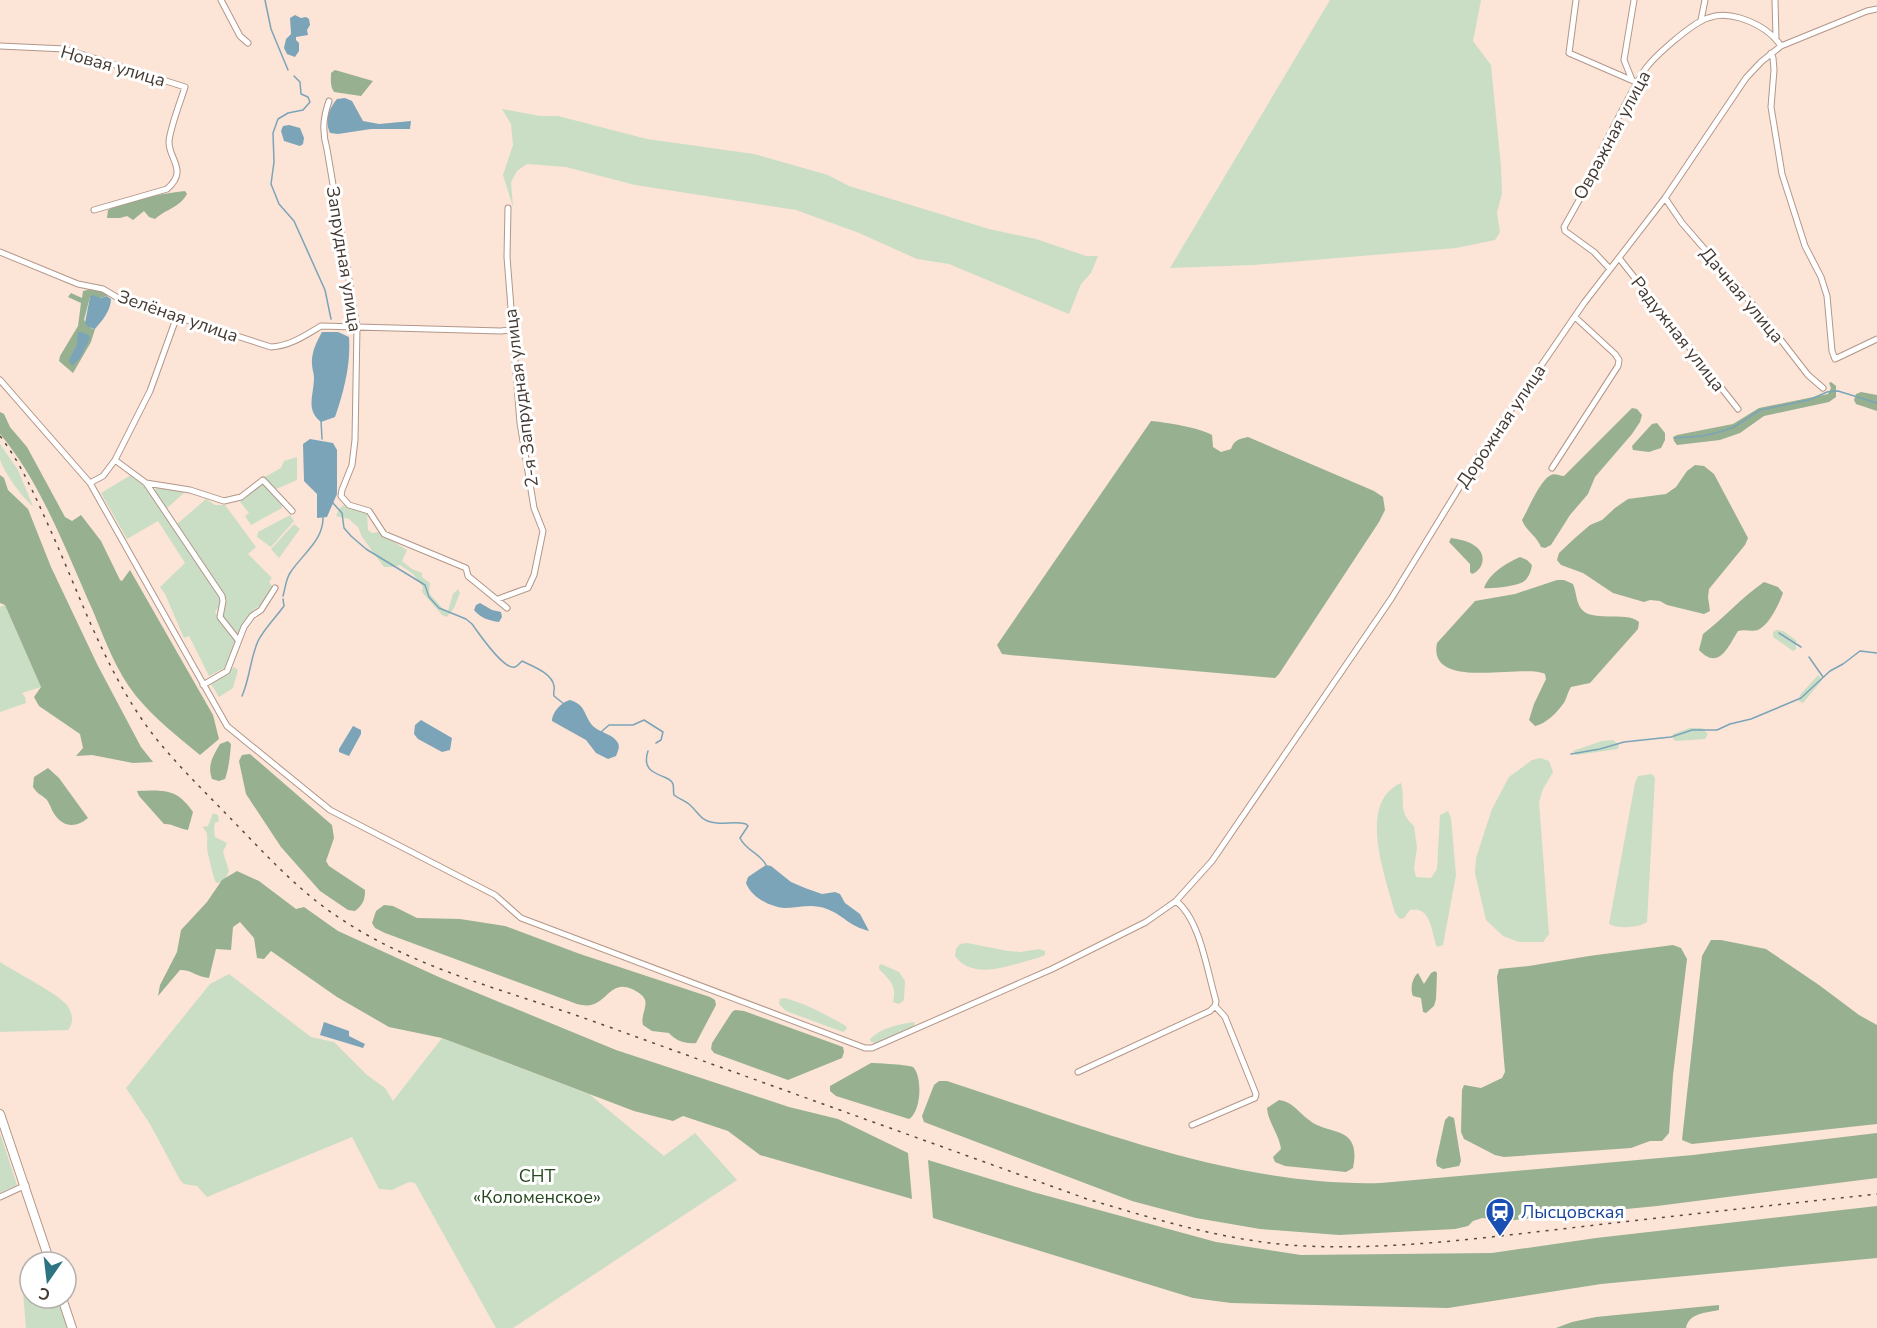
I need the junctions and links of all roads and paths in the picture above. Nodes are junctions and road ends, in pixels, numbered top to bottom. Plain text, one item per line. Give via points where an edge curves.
1 (220, 0) edge
2 (1576, 0) edge
3 (1634, 0) edge
4 (1705, 0) edge
5 (1775, 0) edge
6 (1877, 9) edge
7 (1701, 20) junction
8 (1776, 38) junction
9 (248, 43) dead end
10 (0, 46) edge
11 (1781, 46) junction
12 (1771, 53) junction
13 (1632, 80) junction
14 (1638, 83) junction
15 (329, 101) dead end
16 (1665, 198) junction
17 (508, 208) dead end
18 (94, 210) dead end
19 (0, 252) edge
20 (1619, 258) junction
21 (1610, 269) junction
22 (177, 316) junction
23 (1575, 317) junction
24 (357, 327) junction
25 (514, 329) junction
26 (1877, 339) edge
27 (0, 380) edge
28 (1823, 388) dead end
29 (1738, 409) dead end
30 (115, 460) junction
31 (1552, 468) dead end
32 (90, 483) junction
33 (146, 483) junction
34 (292, 511) dead end
35 (275, 588) dead end
36 (498, 599) junction
37 (507, 608) dead end
38 (238, 640) junction
39 (203, 685) junction
40 (1176, 901) junction
41 (1215, 1006) junction
42 (1078, 1072) dead end
43 (0, 1114) edge
44 (1192, 1125) dead end
45 (26, 1185) junction
46 (0, 1197) edge
47 (47, 1250) edge
48 (66, 1310) edge
49 (72, 1328) edge

1 - 9 street
2 - 13 street via 1569,53
3 - 13 street via 1624,60
4 - 7 street
5 - 8 street
6 - 11 street, Дорожная улица
7 - 8 street via 1735,16
7 - 14 street, Овражная улица via 1652,61
8 - 11 street
10 - 18 street, Новая улица via 65,49 185,87 169,143 177,173 174,182 167,189
11 - 12 street, Дорожная улица
12 - 16 street, Дорожная улица via 1746,78
12 - 26 street via 1771,107 1782,174 1805,246 1827,296 1835,359
13 - 14 street
14 - 21 street, Овражная улица via 1564,227
15 - 24 street, Запрудная улица via 323,136
16 - 20 street, Дорожная улица
16 - 28 street, Дачная улица via 1808,375
17 - 25 street, 2-я Запрудная улица via 507,257
19 - 22 street, Зелёная улица via 78,284
20 - 21 street, Дорожная улица
20 - 29 street, Радужная улица
21 - 23 street, Дорожная улица
22 - 24 street, Зелёная улица via 270,347 296,341 321,326
22 - 30 street via 150,392
23 - 31 street via 1619,360
23 - 40 street, Дорожная улица via 1475,462 1391,599 1212,861
24 - 25 street, Зелёная улица
24 - 36 street, Запрудная улица via 355,440 352,465 341,496 349,505 369,511 384,534 466,568 468,576
25 - 36 street, 2-я Запрудная улица via 520,423 534,507 543,531 528,588
27 - 32 street, Дорожная улица
30 - 32 street via 104,476
30 - 33 street
32 - 39 street, Дорожная улица
33 - 34 street via 190,490 224,501 241,497 263,480
33 - 38 street via 222,596 220,617
35 - 38 street
36 - 37 street, Запрудная улица
38 - 39 street via 227,671
39 - 40 street, Дорожная улица via 227,726 330,810 495,895 521,918 865,1048 880,1046 1052,969 1146,922
40 - 41 street via 1193,921
41 - 42 street
41 - 44 street via 1225,1017 1255,1098
43 - 45 main road
45 - 46 street
45 - 47 main road
48 - 49 main road

